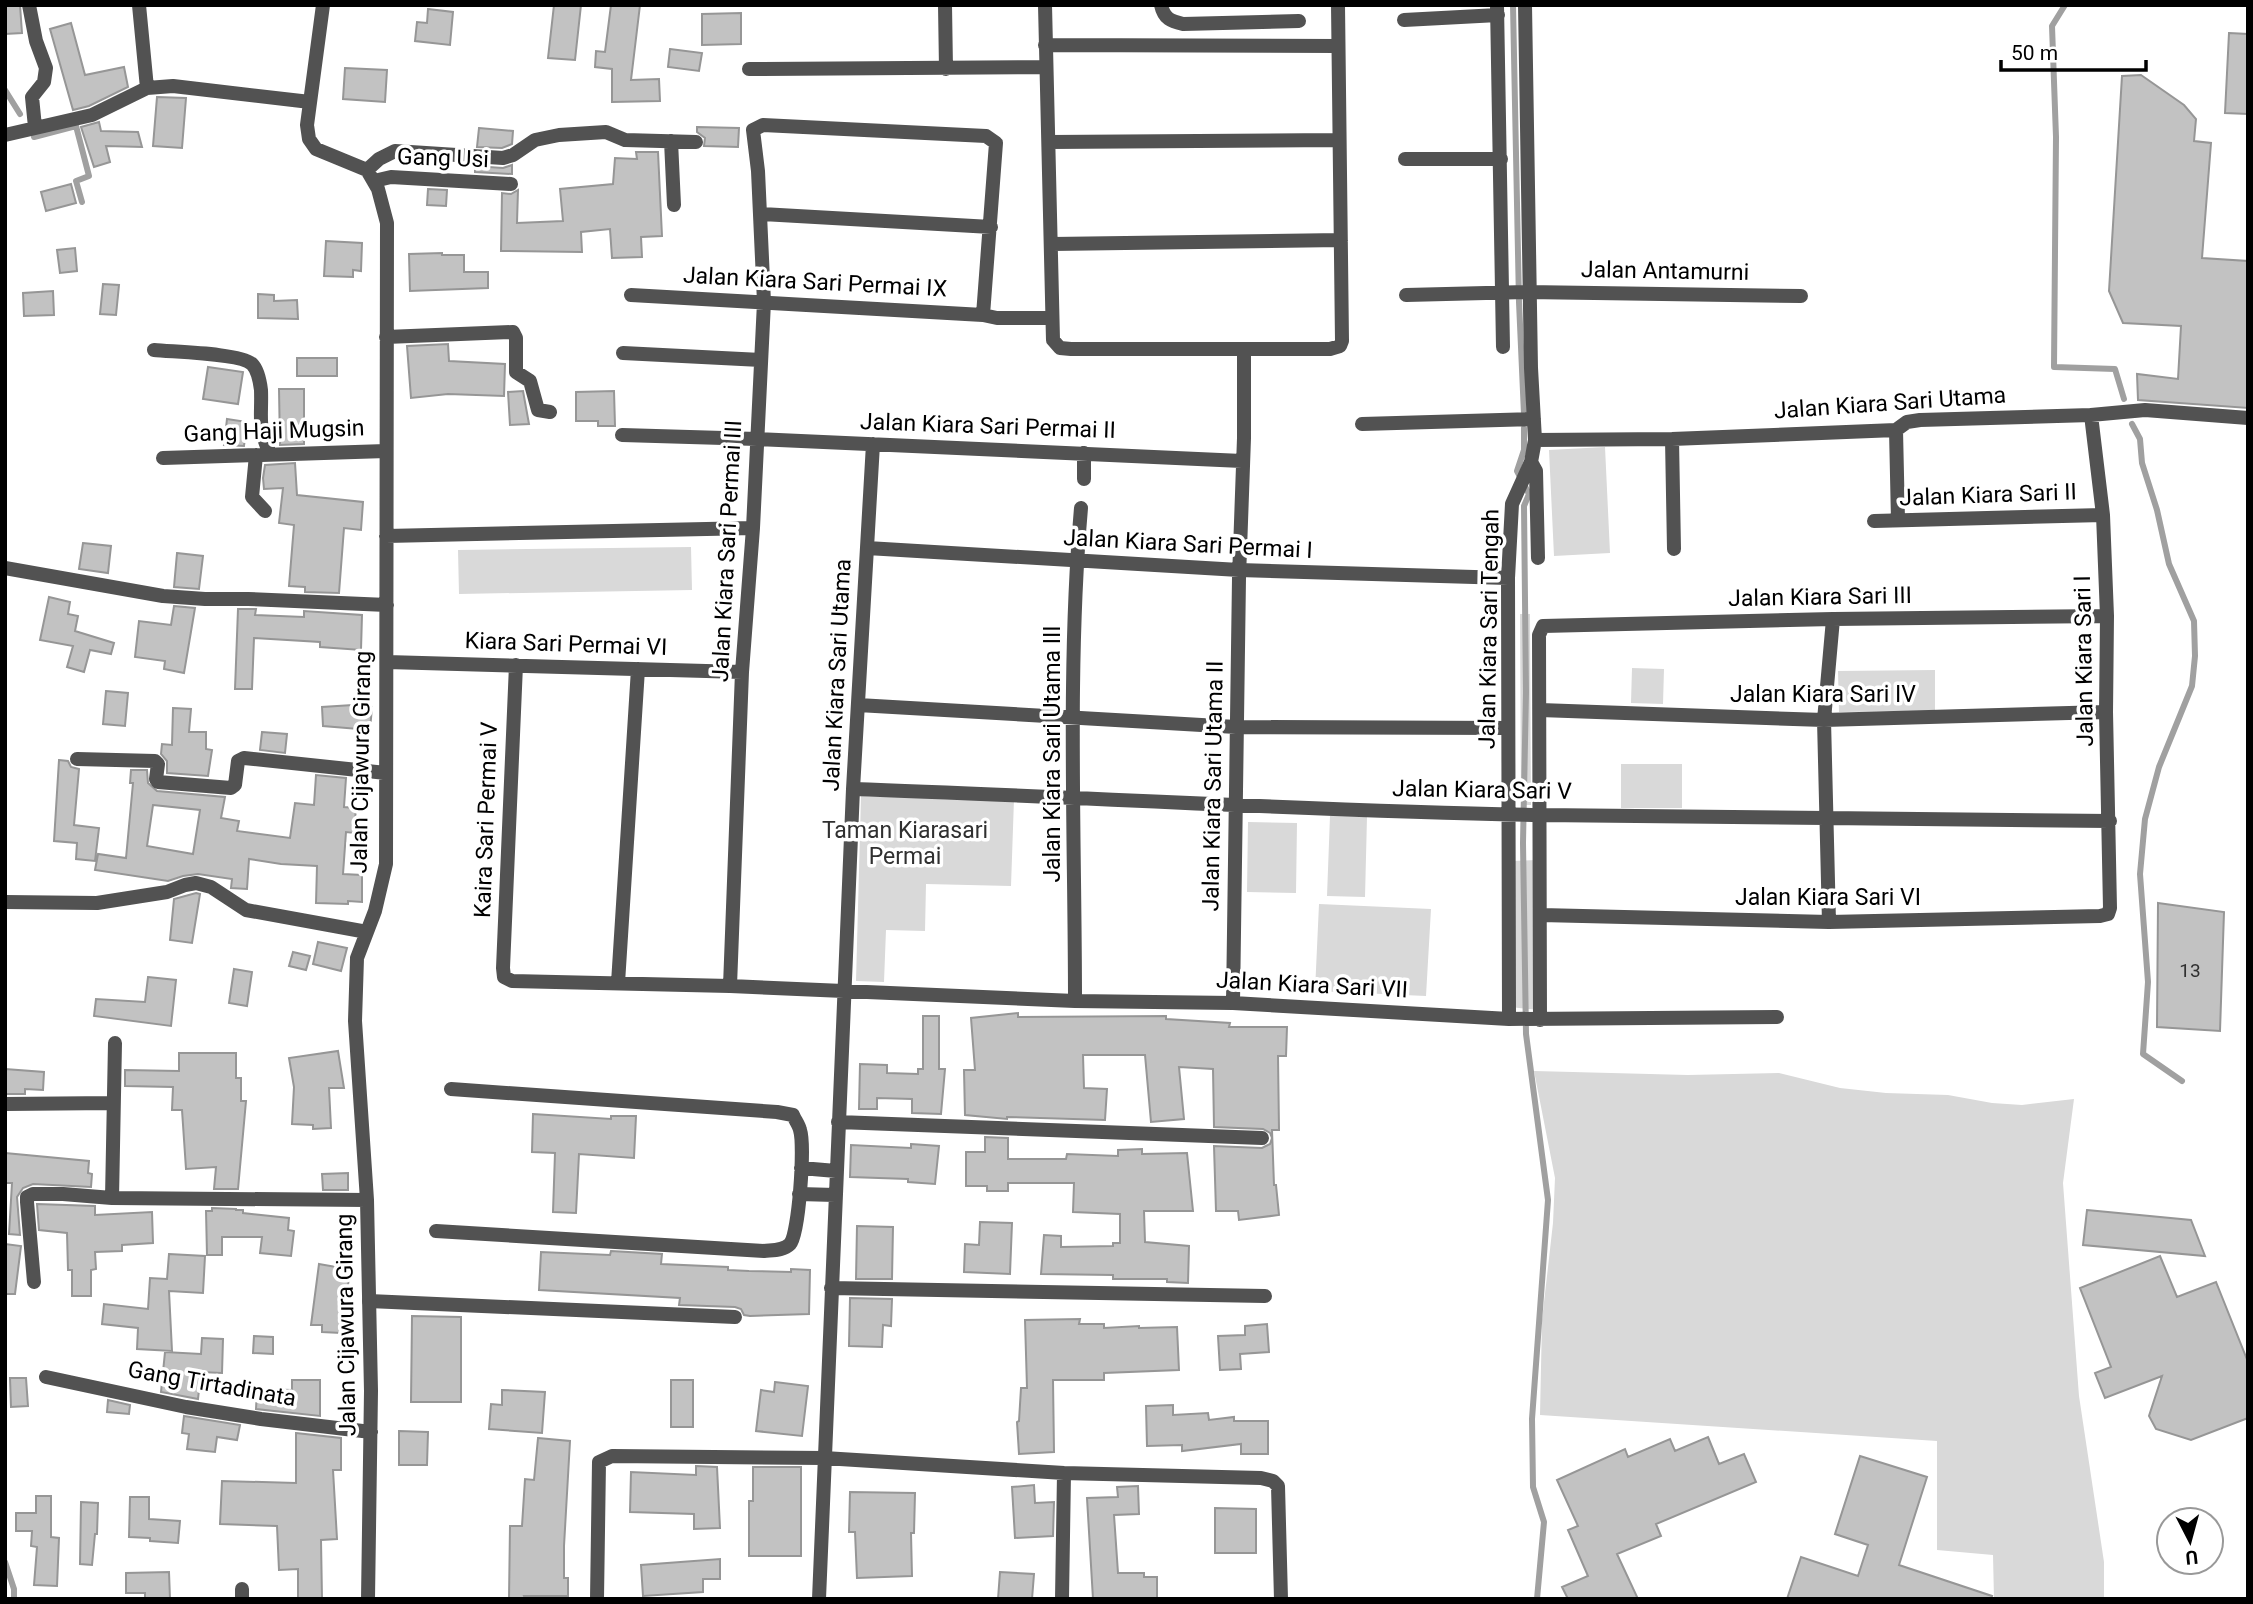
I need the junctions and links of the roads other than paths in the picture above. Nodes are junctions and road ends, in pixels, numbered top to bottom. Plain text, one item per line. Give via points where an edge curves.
1 (29, 5) edge
2 (139, 5) edge
3 (323, 5) edge
4 (945, 5) edge
5 (1045, 5) edge
6 (1161, 5) edge
7 (1338, 5) edge
8 (1525, 5) edge
9 (1498, 10) edge
10 (1404, 20) dead end
11 (1299, 21) dead end
12 (1045, 45) junction
13 (1338, 46) junction
14 (1046, 67) junction
15 (749, 69) dead end
16 (946, 69) junction
17 (147, 88) junction
18 (310, 102) junction
19 (35, 127) junction
20 (5, 135) edge
21 (1339, 140) junction
22 (671, 141) junction
23 (696, 142) dead end
24 (1049, 142) junction
25 (1405, 159) dead end
26 (1501, 159) junction
27 (371, 175) junction
28 (511, 184) dead end
29 (674, 205) dead end
30 (760, 214) junction
31 (991, 227) junction
32 (1341, 240) junction
33 (1052, 244) junction
34 (1520, 293) junction
35 (631, 295) dead end
36 (1406, 295) dead end
37 (1801, 296) dead end
38 (764, 302) junction
39 (990, 316) junction
40 (1052, 318) junction
41 (386, 337) junction
42 (1503, 347) dead end
43 (1244, 349) junction
44 (154, 350) dead end
45 (623, 353) dead end
46 (761, 360) junction
47 (550, 412) dead end
48 (2091, 415) junction
49 (2248, 418) edge
50 (1534, 419) junction
51 (1362, 424) dead end
52 (1896, 430) junction
53 (622, 435) dead end
54 (757, 439) junction
55 (1672, 439) junction
56 (1535, 440) junction
57 (873, 444) junction
58 (386, 451) junction
59 (1084, 453) junction
60 (263, 454) junction
61 (163, 458) dead end
62 (1242, 461) junction
63 (1528, 469) junction
64 (1084, 480) dead end
65 (1081, 508) dead end
66 (265, 511) dead end
67 (2103, 515) junction
68 (1898, 520) junction
69 (1874, 521) dead end
70 (753, 527) junction
71 (386, 536) junction
72 (867, 548) junction
73 (1674, 549) dead end
74 (1538, 558) dead end
75 (1076, 562) junction
76 (6, 570) edge
77 (1239, 570) junction
78 (1508, 578) junction
79 (387, 605) junction
80 (2107, 616) junction
81 (1833, 619) junction
82 (1539, 635) joint
83 (387, 662) junction
84 (516, 665) junction
85 (638, 669) junction
86 (743, 672) junction
87 (858, 705) junction
88 (1540, 710) junction
89 (2106, 712) junction
90 (1072, 718) junction
91 (1824, 720) junction
92 (1236, 727) junction
93 (1508, 728) junction
94 (77, 759) dead end
95 (386, 773) junction
96 (853, 789) junction
97 (1074, 797) junction
98 (1237, 806) junction
99 (1524, 814) junction
100 (1826, 816) junction
101 (2110, 821) junction
102 (5, 902) edge
103 (2110, 908) joint
104 (1541, 915) junction
105 (1829, 922) junction
106 (367, 932) junction
107 (505, 977) joint
108 (618, 983) junction
109 (730, 986) junction
110 (845, 993) junction
111 (1075, 1001) junction
112 (1233, 1003) junction
113 (1777, 1017) dead end
114 (1525, 1020) junction
115 (115, 1043) dead end
116 (451, 1089) dead end
117 (113, 1103) junction
118 (5, 1104) edge
119 (838, 1122) junction
120 (1262, 1138) dead end
121 (801, 1168) junction
122 (836, 1171) junction
123 (799, 1194) junction
124 (835, 1195) junction
125 (112, 1198) junction
126 (366, 1200) junction
127 (436, 1231) dead end
128 (34, 1282) dead end
129 (831, 1287) junction
130 (1265, 1296) dead end
131 (369, 1301) junction
132 (735, 1317) dead end
133 (46, 1377) dead end
134 (371, 1432) junction
135 (824, 1458) junction
136 (1064, 1473) junction
137 (368, 1599) edge
138 (597, 1599) edge
139 (818, 1599) edge
140 (1062, 1599) edge
141 (1281, 1599) edge

1 - 19 street via 46,68 44,82 32,97
2 - 17 street
3 - 18 street
4 - 16 street
5 - 12 street
6 - 11 street via 1169,20 1183,24
7 - 13 street
8 - 34 street
9 - 10 street
9 - 26 street
12 - 13 street
12 - 14 street
13 - 21 street
14 - 16 street
14 - 24 street
15 - 16 street
17 - 18 street via 173,86
17 - 19 street via 92,115
18 - 27 street via 307,125 316,149
19 - 20 street
21 - 24 street
21 - 32 street
22 - 23 street
22 - 27 street via 625,140 606,132 535,140 503,158 395,151 379,159
22 - 29 street
24 - 33 street
25 - 26 street
26 - 34 street
27 - 28 street, Gang Usi
27 - 41 street, Jalan Cijawura Girang via 387,223
30 - 31 street
30 - 31 street, Jalan Kiara Sari Permai III via 753,130 763,125 986,135 996,143
30 - 38 street, Jalan Kiara Sari Permai III
31 - 39 street
32 - 33 street
32 - 43 street via 1339,346
33 - 40 street
34 - 36 street, Jalan Antamurni
34 - 37 street, Jalan Antamurni
34 - 42 street
34 - 50 street
35 - 38 street, Jalan Kiara Sari Permai IX
38 - 39 street, Jalan Kiara Sari Permai IX
38 - 46 street, Jalan Kiara Sari Permai III
39 - 40 street, Jalan Kiara Sari Permai IX
40 - 43 street via 1053,340 1060,348
41 - 47 street via 513,332 516,372 530,381 538,410
41 - 58 street, Jalan Cijawura Girang
43 - 62 street
44 - 60 street via 226,356 251,364 261,388
45 - 46 street
46 - 54 street, Jalan Kiara Sari Permai III
48 - 49 street, Jalan Kiara Sari Utama via 2145,410
48 - 52 street, Jalan Kiara Sari Utama via 1920,420
48 - 67 street, Jalan Kiara Sari I
50 - 51 street
50 - 56 street
52 - 55 street, Jalan Kiara Sari Utama
52 - 68 street
53 - 54 street, Jalan Kiara Sari Permai II
54 - 57 street, Jalan Kiara Sari Permai II
54 - 70 street, Jalan Kiara Sari Permai III
55 - 56 street, Jalan Kiara Sari Utama
55 - 73 street
56 - 63 street
57 - 59 street, Jalan Kiara Sari Permai II
57 - 72 street, Jalan Kiara Sari Utama
58 - 60 street, Gang Haji Mugsin
58 - 71 street, Jalan Cijawura Girang
59 - 62 street, Jalan Kiara Sari Permai II
59 - 64 street
60 - 61 street, Gang Haji Mugsin
60 - 66 street via 252,497
62 - 77 street
63 - 74 street via 1536,471
63 - 78 street, Jalan Kiara Sari Tengah via 1512,504
65 - 75 street, Jalan Kiara Sari Utama III
67 - 68 street, Jalan Kiara Sari II
67 - 80 street, Jalan Kiara Sari I
68 - 69 street, Jalan Kiara Sari II
70 - 71 street
70 - 86 street, Jalan Kiara Sari Permai III
71 - 79 street, Jalan Cijawura Girang
72 - 75 street, Jalan Kiara Sari Permai I
72 - 87 street, Jalan Kiara Sari Utama
75 - 77 street, Jalan Kiara Sari Permai I
75 - 90 street, Jalan Kiara Sari Utama III
76 - 79 street via 163,596
77 - 78 street, Jalan Kiara Sari Permai I
77 - 92 street, Jalan Kiara Sari Utama II
78 - 93 street, Jalan Kiara Sari Tengah
79 - 83 street, Jalan Cijawura Girang
80 - 81 street, Jalan Kiara Sari III
80 - 89 street, Jalan Kiara Sari I
81 - 82 street, Jalan Kiara Sari III via 1548,625
81 - 91 street
82 - 88 street, Jalan Kiara Sari Tengah
83 - 84 street, Kiara Sari Permai VI
83 - 95 street, Jalan Cijawura Girang
84 - 85 street, Kiara Sari Permai VI
84 - 107 street, Kaira Sari Permai V
85 - 86 street, Kiara Sari Permai VI
85 - 108 street
86 - 109 street, Jalan Kiara Sari Permai III
87 - 90 street
87 - 96 street, Jalan Kiara Sari Utama
88 - 91 street, Jalan Kiara Sari IV
88 - 99 street, Jalan Kiara Sari Tengah
89 - 91 street, Jalan Kiara Sari IV
89 - 101 street, Jalan Kiara Sari I
90 - 92 street
90 - 97 street, Jalan Kiara Sari Utama III
91 - 100 street
92 - 93 street
92 - 98 street, Jalan Kiara Sari Utama II
93 - 99 street, Jalan Kiara Sari Tengah
94 - 95 street via 155,761 159,782 231,788 240,759
95 - 106 street, Jalan Cijawura Girang via 386,864
96 - 97 street, Jalan Kiara Sari V
96 - 110 street, Jalan Kiara Sari Utama
97 - 98 street, Jalan Kiara Sari V
97 - 111 street, Jalan Kiara Sari Utama III
98 - 99 street, Jalan Kiara Sari V
98 - 112 street, Jalan Kiara Sari Utama II
99 - 100 street, Jalan Kiara Sari V
99 - 104 street, Jalan Kiara Sari Tengah
99 - 114 street, Jalan Kiara Sari Tengah
100 - 101 street, Jalan Kiara Sari V
100 - 105 street
101 - 103 street, Jalan Kiara Sari I
102 - 106 street via 97,903 196,883 211,887 246,911
103 - 105 street, Jalan Kiara Sari VI via 2100,916
104 - 105 street, Jalan Kiara Sari VI
104 - 114 street, Jalan Kiara Sari Tengah
106 - 126 street, Jalan Cijawura Girang via 357,958 355,1021
107 - 108 street, Jalan Kiara Sari VII via 512,981
108 - 109 street, Jalan Kiara Sari VII
109 - 110 street, Jalan Kiara Sari VII
110 - 111 street, Jalan Kiara Sari VII
110 - 119 street, Jalan Kiara Sari Utama
111 - 112 street, Jalan Kiara Sari VII
112 - 114 street, Jalan Kiara Sari VII
113 - 114 street, Jalan Kiara Sari VII
115 - 117 street
116 - 121 street via 793,1115 801,1131
117 - 118 street
117 - 125 street
119 - 120 street
119 - 122 street, Jalan Kiara Sari Utama
121 - 122 street
121 - 123 street
122 - 124 street, Jalan Kiara Sari Utama
123 - 124 street
123 - 127 street via 795,1232 779,1250
124 - 129 street, Jalan Kiara Sari Utama
125 - 126 street
125 - 128 street via 29,1195
126 - 131 street, Jalan Cijawura Girang
129 - 130 street
129 - 135 street, Jalan Kiara Sari Utama
131 - 132 street
131 - 134 street, Jalan Cijawura Girang
133 - 134 street, Gang Tirtadinata via 236,1415
134 - 137 street, Jalan Cijawura Girang
135 - 136 street
135 - 138 street via 605,1457 599,1462
135 - 139 street, Jalan Kiara Sari Utama
136 - 140 street
136 - 141 street via 1273,1481 1278,1486

